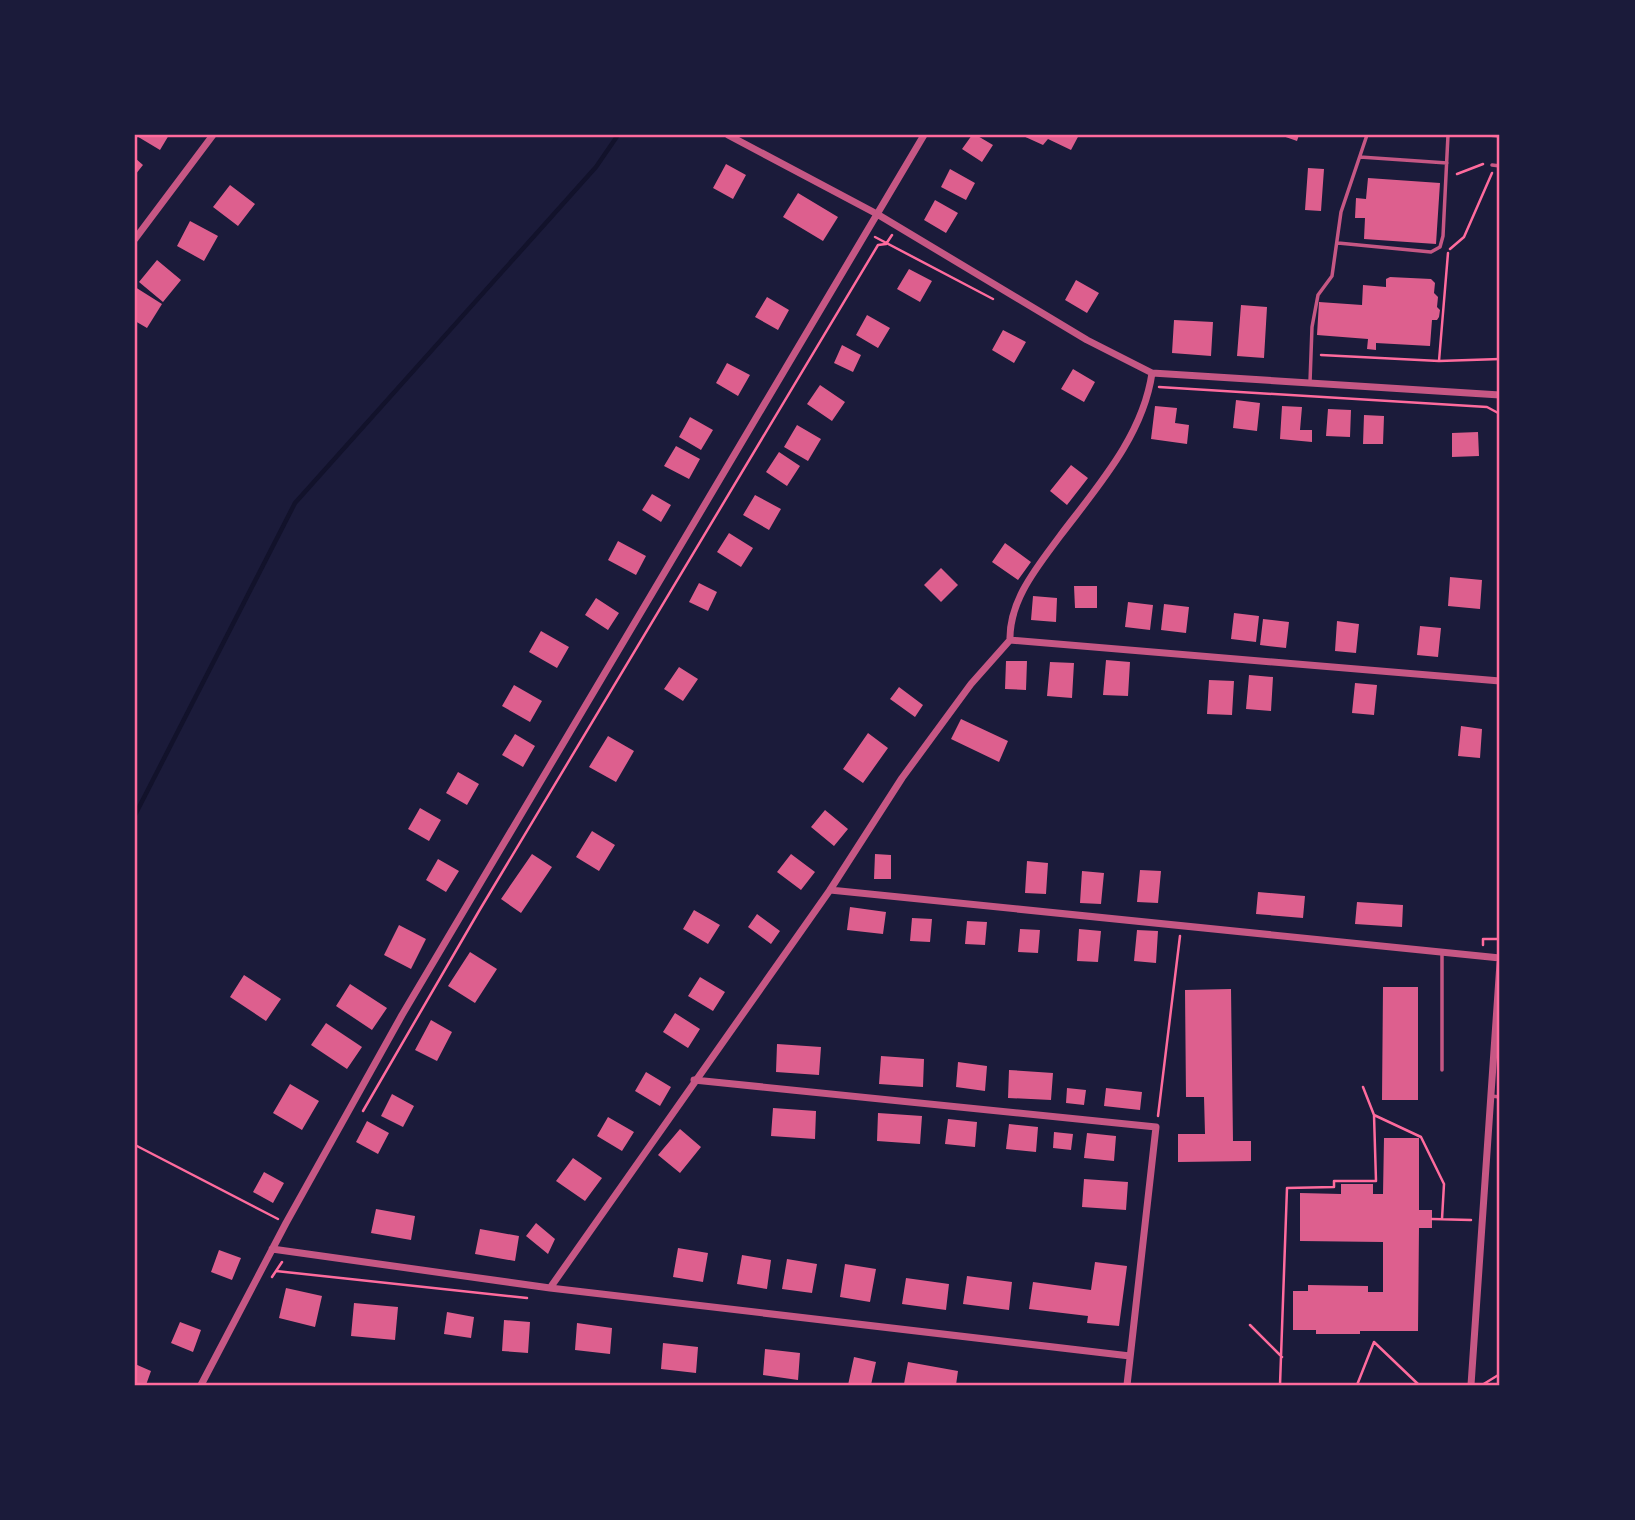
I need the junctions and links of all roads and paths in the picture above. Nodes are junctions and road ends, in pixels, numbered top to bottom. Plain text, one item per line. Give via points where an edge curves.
1 (213, 135) edge
2 (728, 135) edge
3 (925, 135) edge
4 (1367, 135) edge
5 (1448, 135) edge
6 (1488, 135) edge
7 (1500, 136) edge
8 (1360, 157) junction
9 (1447, 163) junction
10 (1492, 165) junction
11 (1500, 166) edge
12 (1446, 178) junction
13 (877, 214) junction
14 (897, 226) junction
15 (866, 233) junction
16 (135, 239) edge
17 (1338, 243) junction
18 (887, 244) junction
19 (993, 299) dead end
20 (1311, 354) junction
21 (1500, 359) edge
22 (1439, 361) junction
23 (1152, 373) junction
24 (1310, 383) junction
25 (1150, 386) junction
26 (1500, 395) edge
27 (1500, 414) edge
28 (1010, 640) junction
29 (1500, 681) edge
30 (830, 890) junction
31 (1181, 925) junction
32 (1442, 952) junction
33 (1500, 960) edge
34 (1442, 1070) dead end
35 (695, 1080) junction
36 (1363, 1087) dead end
37 (1491, 1096) junction
38 (1500, 1097) edge
39 (364, 1110) dead end
40 (1374, 1115) junction
41 (1156, 1127) junction
42 (135, 1144) edge
43 (1442, 1219) dead end
44 (286, 1223) junction
45 (272, 1249) junction
46 (276, 1271) dead end
47 (550, 1288) junction
48 (532, 1298) dead end
49 (1250, 1325) dead end
50 (1130, 1356) junction
51 (1282, 1357) junction
52 (1500, 1374) edge
53 (201, 1385) edge
54 (1127, 1385) edge
55 (1280, 1385) edge
56 (1357, 1385) edge
57 (1419, 1385) edge
58 (1471, 1385) edge
59 (1482, 1385) edge

1 - 16 street
2 - 13 street
3 - 13 street
4 - 8 lane
5 - 9 lane
6 - 7 lane
8 - 9 lane
8 - 17 lane via 1341,212
9 - 12 lane
10 - 11 lane
10 - 12 path via 1480,164
10 - 22 path via 1464,237 1448,251
12 - 17 lane via 1440,247 1431,252
13 - 14 street
13 - 15 street
14 - 18 path
14 - 23 street via 1087,340
15 - 18 path
15 - 44 street via 402,1015
17 - 20 lane via 1332,276 1318,295
18 - 19 path
18 - 39 path via 878,245
20 - 22 path
20 - 24 lane
21 - 22 path
23 - 24 street
23 - 25 street
24 - 26 street
25 - 27 path via 1487,407
25 - 28 street via 1138,422 1106,475 1034,571 1014,610
28 - 29 street
28 - 30 street via 971,684 902,778
30 - 31 street
30 - 35 street
31 - 32 street
31 - 41 path
32 - 33 street
32 - 34 lane
33 - 37 street
35 - 41 street
35 - 47 street
36 - 40 path
37 - 38 lane
37 - 58 street
40 - 43 path via 1421,1137 1444,1184
40 - 51 path via 1376,1181 1287,1188
41 - 50 street
42 - 44 path
44 - 45 street
45 - 47 street
45 - 53 street
46 - 48 path
47 - 50 street
49 - 51 path
50 - 54 street
51 - 55 path
52 - 59 path
56 - 57 path via 1374,1342

